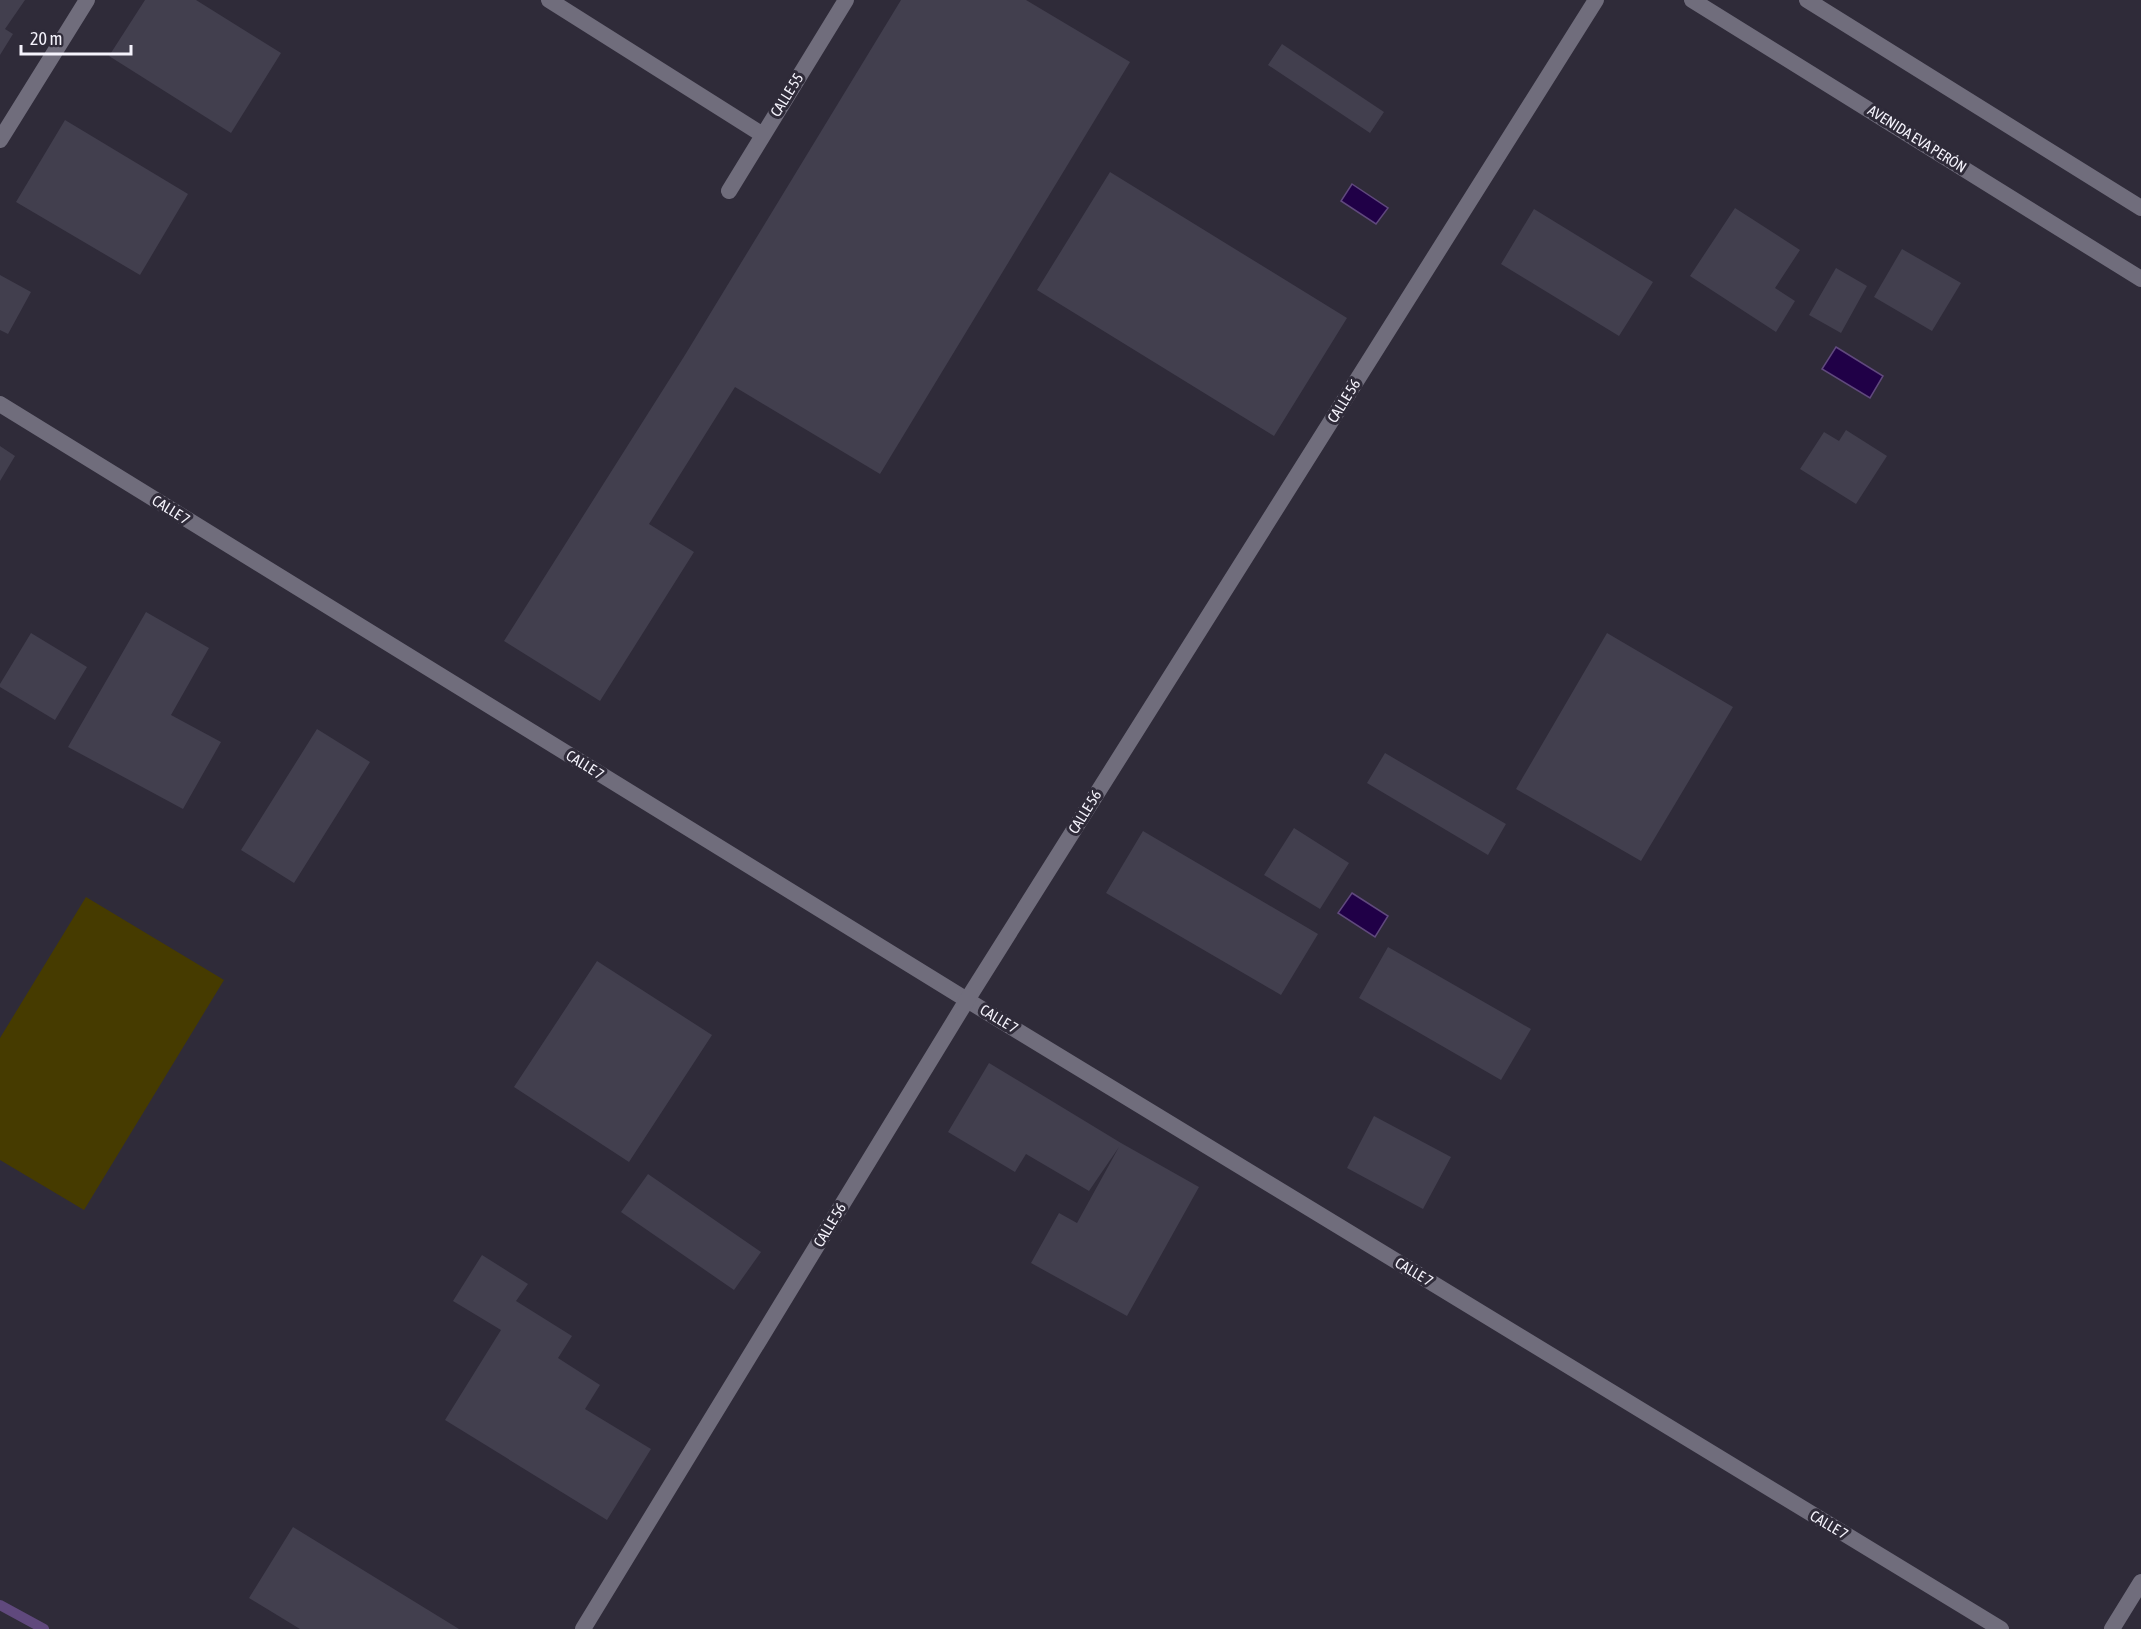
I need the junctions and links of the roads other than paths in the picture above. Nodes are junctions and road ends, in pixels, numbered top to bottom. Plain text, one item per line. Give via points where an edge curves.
1 (87, 0) edge
2 (549, 0) edge
3 (846, 0) edge
4 (1596, 0) edge
5 (1692, 0) edge
6 (1807, 0) edge
7 (763, 135) junction
8 (0, 140) edge
9 (729, 191) dead end
10 (2141, 208) edge
11 (2141, 278) edge
12 (0, 404) edge
13 (967, 1000) junction
14 (2141, 1582) edge
15 (583, 1629) edge
16 (2001, 1629) edge
17 (2112, 1629) edge

1 - 8 street
2 - 7 street
3 - 7 street, CALLE 55
4 - 13 street, CALLE 56
5 - 11 street, AVENIDA EVA PERÓN
6 - 10 street
7 - 9 street, CALLE 55
12 - 13 street, CALLE 7
13 - 15 street, CALLE 56
13 - 16 street, CALLE 7
14 - 17 street

